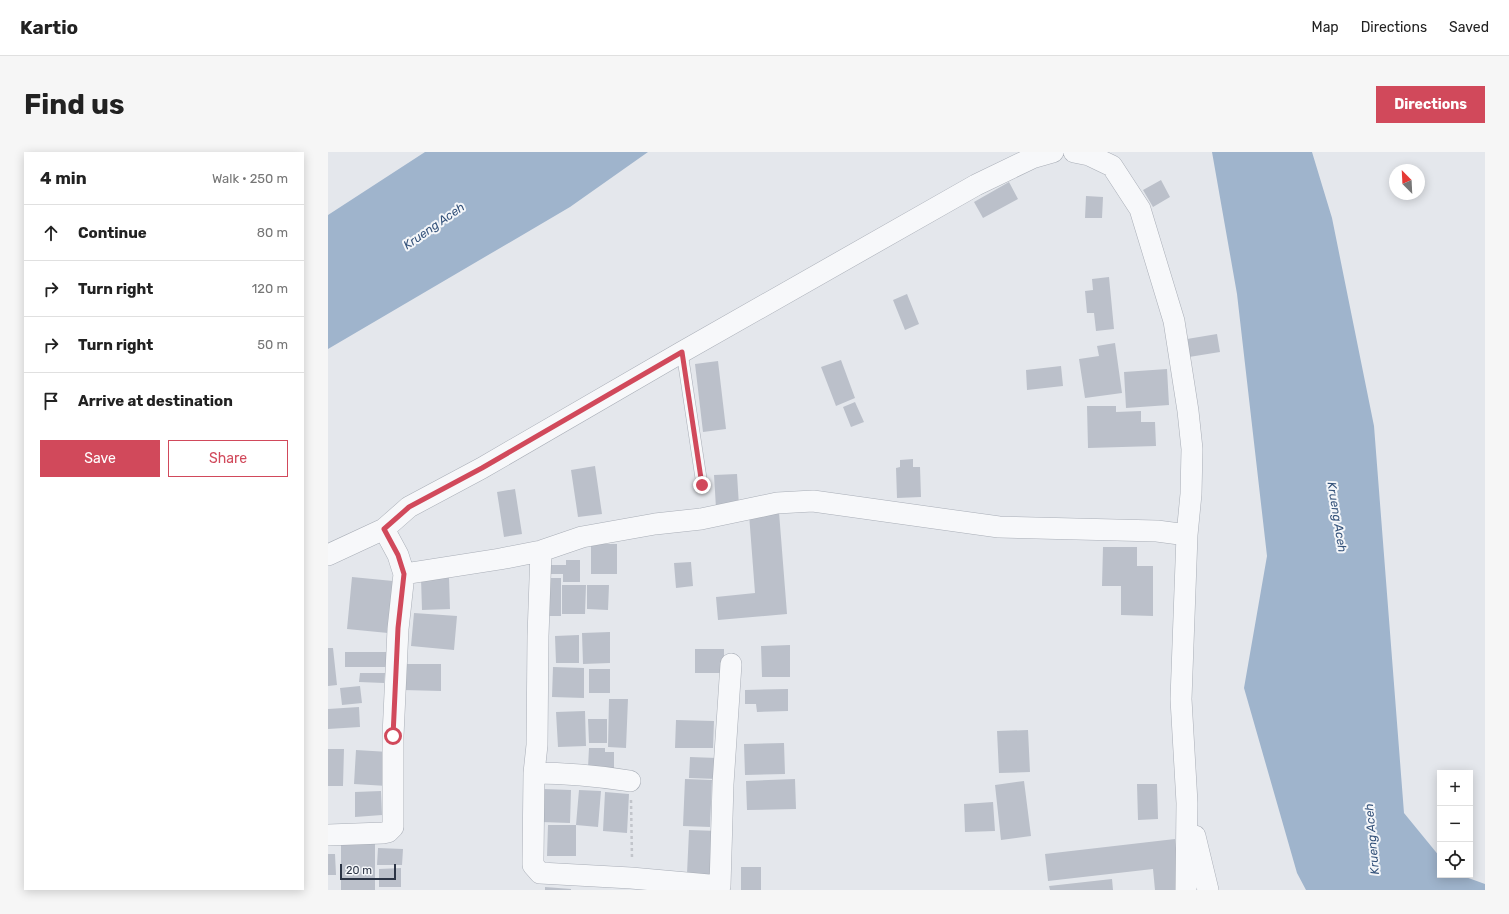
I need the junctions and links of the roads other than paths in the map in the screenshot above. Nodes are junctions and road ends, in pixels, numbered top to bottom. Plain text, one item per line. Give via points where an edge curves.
1 (1053, 152) edge
2 (1074, 152) edge
3 (682, 352) junction
4 (702, 485) dead end
5 (384, 529) junction
6 (1187, 535) junction
7 (541, 551) junction
8 (328, 555) edge
9 (404, 574) junction
10 (731, 664) dead end
11 (534, 772) junction
12 (630, 781) road end
13 (1187, 803) junction
14 (328, 835) edge
15 (720, 888) edge
16 (1186, 890) edge
17 (1208, 890) edge

1 - 3 street via 1032,158 976,185
2 - 6 street via 1112,166 1140,209 1174,321 1192,449
3 - 4 lane
3 - 5 street via 482,468 409,507
5 - 8 street
5 - 9 street via 398,555
6 - 7 street via 1157,531 999,527 813,501 777,503 701,519 582,537
6 - 13 street via 1181,699
7 - 9 street
7 - 11 street via 537,745
9 - 14 street via 398,628 393,728 393,827 383,833
10 - 15 street via 723,784
11 - 12 street via 581,774
11 - 15 street via 533,865 540,873 631,878
13 - 16 street
13 - 17 street

